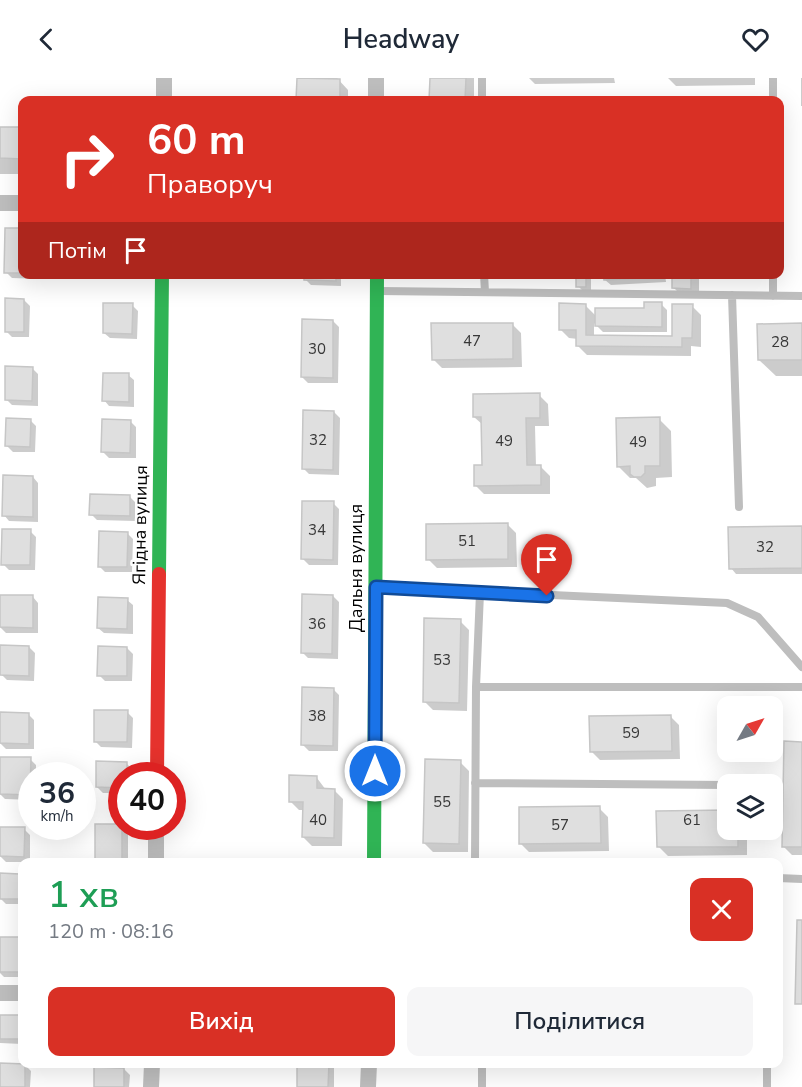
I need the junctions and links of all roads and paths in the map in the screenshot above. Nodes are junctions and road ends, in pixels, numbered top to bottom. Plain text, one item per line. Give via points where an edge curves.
1 (164, 78) edge
2 (376, 78) edge
3 (482, 78) edge
4 (773, 78) edge
5 (164, 96) edge
6 (376, 96) edge
7 (482, 96) edge
8 (773, 96) edge
9 (0, 203) edge
10 (18, 203) edge
11 (162, 279) edge
12 (376, 279) edge
13 (484, 279) edge
14 (773, 279) edge
15 (376, 291) junction
16 (485, 292) junction
17 (732, 295) junction
18 (773, 296) junction
19 (802, 296) edge
20 (740, 507) dead end
21 (376, 587) junction
22 (480, 593) junction
23 (802, 667) edge
24 (476, 687) junction
25 (802, 687) edge
26 (157, 762) edge
27 (475, 783) junction
28 (717, 784) edge
29 (156, 840) edge
30 (156, 858) edge
31 (374, 858) edge
32 (475, 858) edge
33 (783, 878) edge
34 (802, 879) edge
35 (0, 993) edge
36 (18, 993) edge
37 (152, 1068) edge
38 (369, 1068) edge
39 (482, 1068) edge
40 (767, 1068) edge
41 (151, 1087) edge
42 (368, 1087) edge
43 (482, 1087) edge
44 (767, 1087) edge

1 - 5 street
2 - 6 street
3 - 7 lane
4 - 8 lane
9 - 10 street
11 - 26 street, Ягідна вулиця
12 - 15 street, Дальня вулиця
13 - 16 lane
14 - 18 lane
15 - 16 lane
15 - 21 street, Дальня вулиця
16 - 17 lane
17 - 18 lane
17 - 20 lane
18 - 19 lane
21 - 22 lane
21 - 31 street, Дальня вулиця
22 - 23 lane via 727,603 758,617
22 - 24 lane
24 - 25 lane
24 - 27 lane
27 - 28 lane
27 - 32 lane
29 - 30 street
33 - 34 lane
35 - 36 street
37 - 41 street
38 - 42 street
39 - 43 lane
40 - 44 lane

